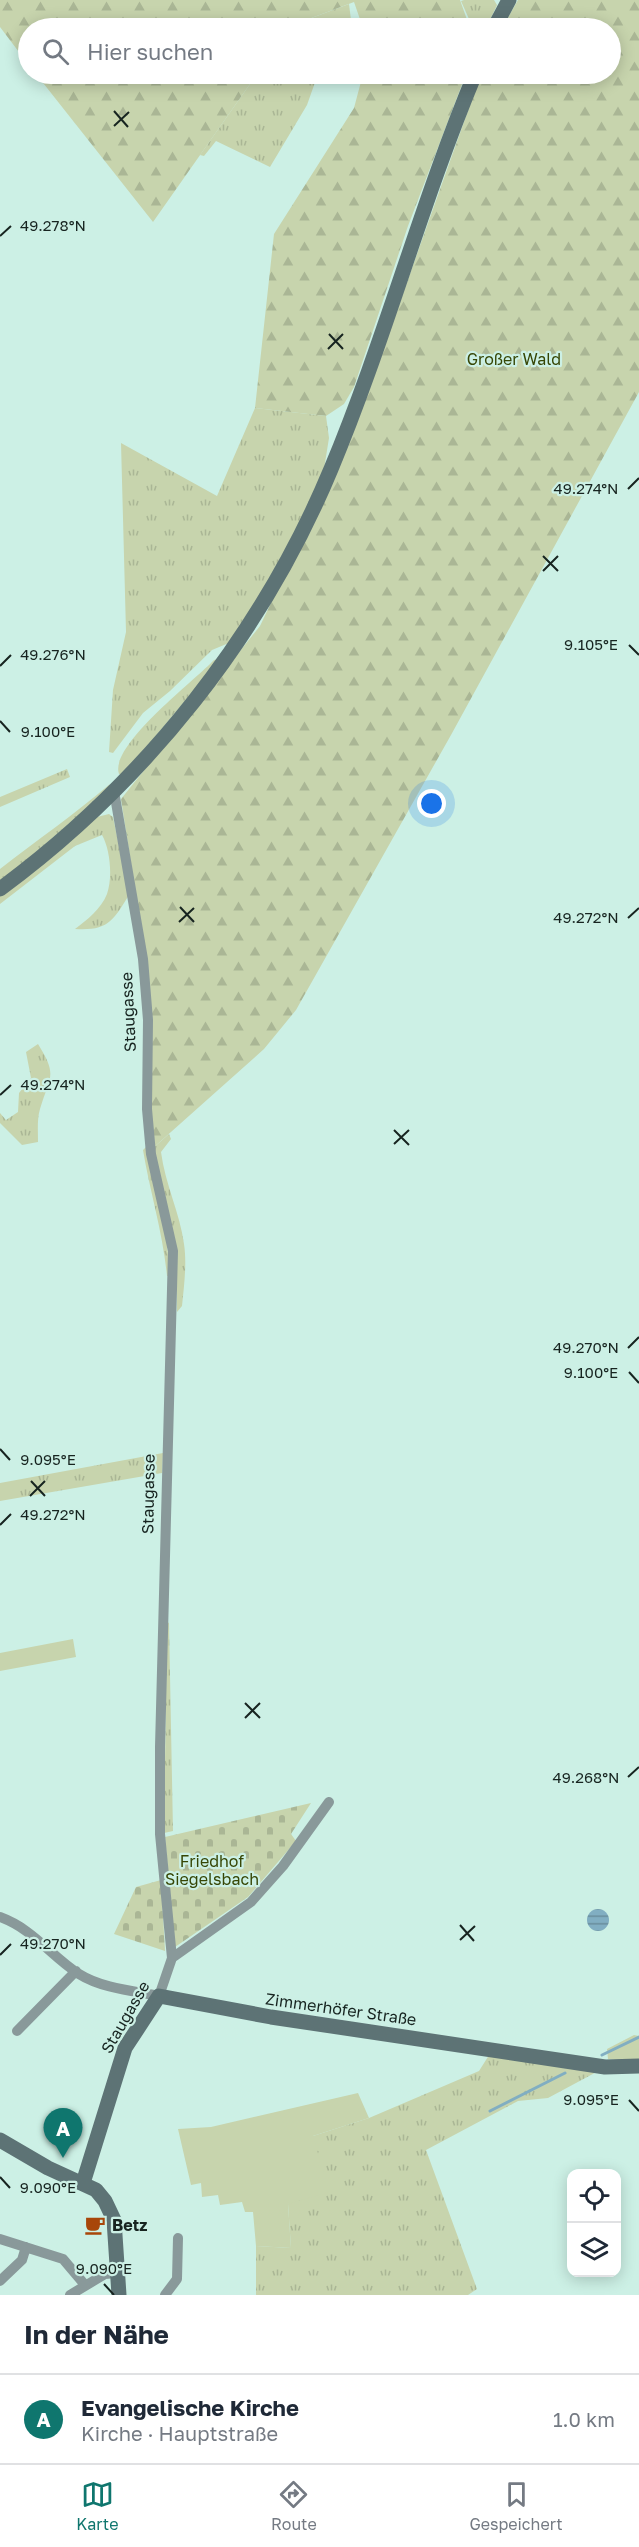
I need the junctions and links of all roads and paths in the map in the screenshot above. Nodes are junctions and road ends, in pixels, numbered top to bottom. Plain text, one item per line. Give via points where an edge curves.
1 (508, 0) edge
2 (499, 18) edge
3 (471, 84) edge
4 (114, 791) junction
5 (0, 889) edge
6 (329, 1802) dead end
7 (0, 1917) edge
8 (172, 1958) junction
9 (76, 1971) junction
10 (159, 1996) junction
11 (17, 2031) dead end
12 (639, 2066) edge
13 (0, 2140) edge
14 (83, 2183) junction
15 (178, 2238) dead end
16 (0, 2239) edge
17 (26, 2247) junction
18 (116, 2273) junction
19 (0, 2280) edge
20 (85, 2285) junction
21 (70, 2295) edge
22 (119, 2295) edge
23 (165, 2295) edge

1 - 2 street
3 - 4 street via 331,470 282,574 197,698
4 - 5 street
4 - 8 street, Staugasse via 143,959 151,1154 173,1251 160,1780 160,1834
6 - 8 street via 283,1866 251,1902
7 - 9 street via 20,1925
8 - 10 street, Staugasse
9 - 10 street via 97,1983
9 - 11 street
10 - 12 street, Zimmerhöfer Straße via 271,2017 605,2067
10 - 14 street, Staugasse via 125,2048
13 - 14 street
14 - 18 street via 96,2190 114,2220
15 - 23 street via 177,2279
16 - 17 street
17 - 19 street via 22,2260
17 - 20 street via 63,2259
18 - 20 street via 105,2274
18 - 22 street
20 - 21 street

